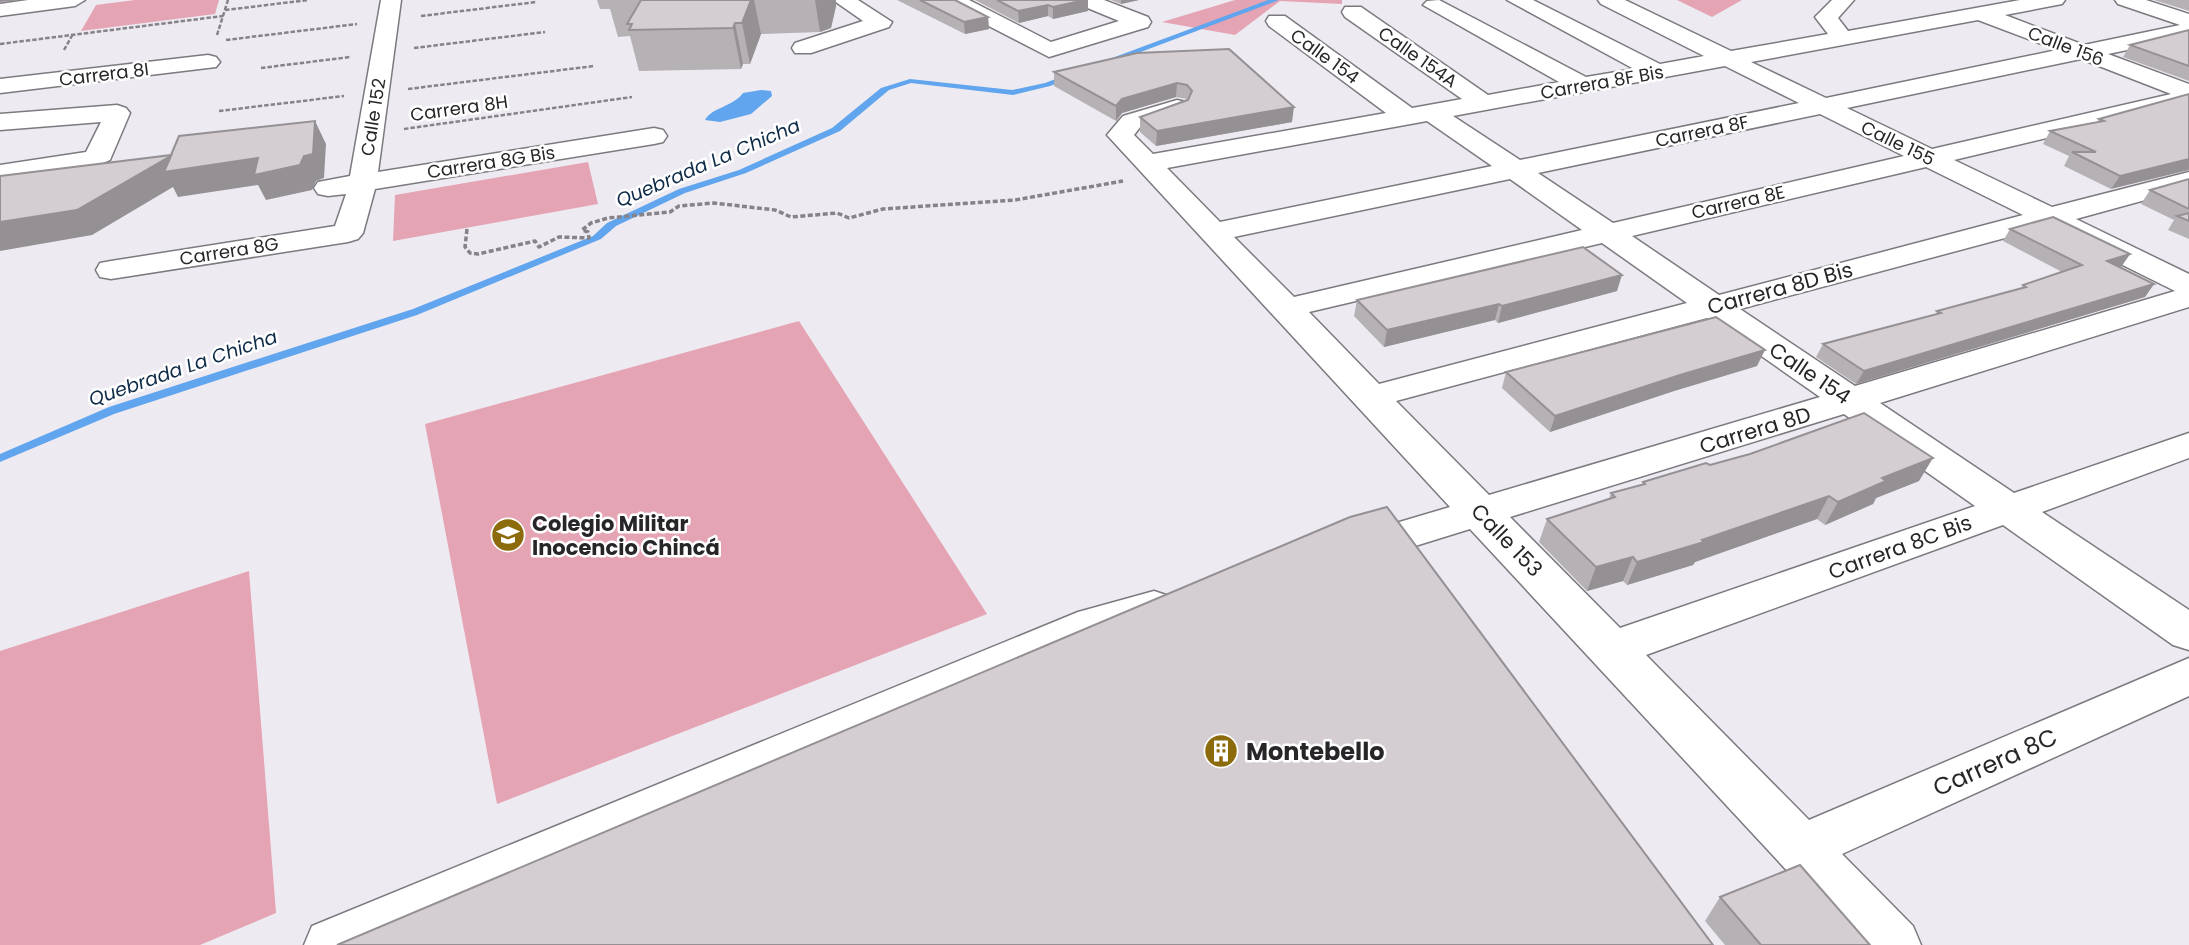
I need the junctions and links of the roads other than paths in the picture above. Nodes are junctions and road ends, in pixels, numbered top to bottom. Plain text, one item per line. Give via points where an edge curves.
1 (75, 0) edge
2 (391, 0) edge
3 (843, 0) edge
4 (953, 0) edge
5 (1084, 0) edge
6 (1517, 0) edge
7 (1608, 0) edge
8 (1844, 0) edge
9 (1943, 0) edge
10 (2056, 0) edge
11 (2125, 0) edge
12 (1434, 5) dead end
13 (0, 10) edge
14 (1353, 12) dead end
15 (1980, 14) junction
16 (1277, 21) dead end
17 (2189, 21) edge
18 (2189, 30) edge
19 (1843, 39) junction
20 (803, 48) dead end
21 (2082, 52) junction
22 (1728, 60) junction
23 (208, 62) road end
24 (1658, 72) junction
25 (1583, 85) junction
26 (0, 86) edge
27 (2189, 94) edge
28 (1484, 103) junction
29 (1822, 106) junction
30 (1177, 107) edge
31 (1419, 115) junction
32 (0, 122) edge
33 (654, 136) dead end
34 (1142, 157) junction
35 (1928, 158) junction
36 (1514, 170) junction
37 (0, 173) edge
38 (2189, 180) edge
39 (363, 182) junction
40 (328, 188) dead end
41 (2049, 217) junction
42 (1214, 232) junction
43 (348, 233) joint
44 (1607, 233) junction
45 (111, 270) dead end
46 (2189, 286) edge
47 (2189, 297) edge
48 (1713, 306) junction
49 (1287, 308) junction
50 (1371, 397) junction
51 (1851, 401) junction
52 (2189, 445) edge
53 (2009, 509) junction
54 (1482, 513) junction
55 (1321, 559) edge
56 (1201, 594) edge
57 (2189, 632) edge
58 (1612, 649) junction
59 (2189, 676) edge
60 (1801, 848) junction
61 (332, 945) edge
62 (1893, 945) edge

1 - 13 street
2 - 39 street, Calle 152
3 - 20 street via 881,22
4 - 5 street via 1049,50 1140,22
6 - 24 street
7 - 22 street, Calle 155
8 - 19 street via 1826,17
9 - 15 street, Calle 156
10 - 15 street, Carrera 8F Bis
11 - 17 street
12 - 25 street
14 - 28 street, Calle 154A
15 - 19 street, Carrera 8F Bis
15 - 21 street, Calle 156
16 - 31 street, Calle 154
18 - 21 street, Carrera 8F
19 - 22 street, Carrera 8F Bis
21 - 27 street, Calle 156
21 - 29 street, Carrera 8F
22 - 24 street, Carrera 8F Bis
22 - 29 street, Calle 155
23 - 26 street, Carrera 8I
24 - 25 street, Carrera 8F Bis
25 - 28 street, Carrera 8F Bis
27 - 35 street, Carrera 8E
28 - 31 street, Carrera 8F Bis
29 - 35 street, Calle 155
29 - 36 street, Carrera 8F
30 - 34 street via 1132,121
31 - 34 street, Carrera 8F Bis
31 - 36 street, Calle 154
32 - 37 street via 117,113 102,154 93,159
33 - 39 street, Carrera 8G Bis
34 - 42 street, Calle 153
35 - 41 street, Calle 155
35 - 44 street, Carrera 8E
36 - 42 street, Carrera 8F
36 - 44 street, Calle 154
38 - 41 street, Carrera 8D Bis
39 - 40 street, Carrera 8G Bis
39 - 43 street, Calle 152
41 - 46 street, Calle 155
41 - 48 street, Carrera 8D Bis
42 - 49 street, Calle 153
43 - 45 street, Carrera 8G
44 - 48 street, Calle 154
44 - 49 street, Carrera 8E
47 - 51 street, Carrera 8D
48 - 50 street, Carrera 8D Bis
48 - 51 street, Calle 154
49 - 50 street, Calle 153
50 - 54 street, Calle 153
51 - 53 street, Calle 154
51 - 54 street, Carrera 8D
52 - 53 street, Carrera 8C Bis
53 - 57 street, Calle 154
53 - 58 street, Carrera 8C Bis
54 - 55 street, Carrera 8D
54 - 58 street, Calle 153
56 - 61 street via 1094,624
58 - 60 street, Calle 153
59 - 60 street, Carrera 8C
60 - 62 street, Calle 153

